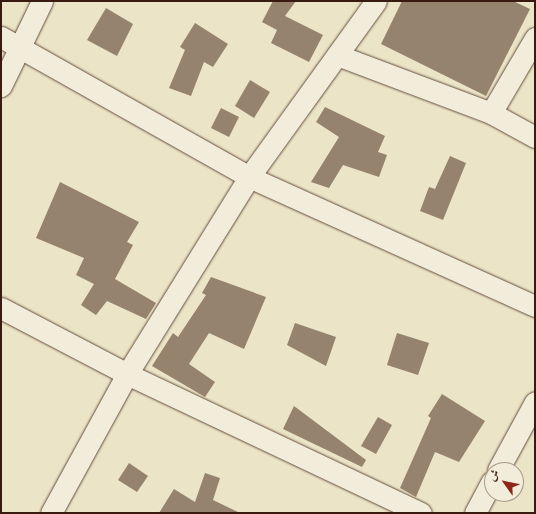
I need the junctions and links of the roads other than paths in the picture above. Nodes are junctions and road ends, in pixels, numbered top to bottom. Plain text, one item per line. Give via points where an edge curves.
1 (42, 1) edge
2 (376, 1) edge
3 (1, 37) edge
4 (535, 38) edge
5 (20, 47) junction
6 (337, 55) junction
7 (1, 86) edge
8 (491, 113) junction
9 (535, 137) edge
10 (249, 177) junction
11 (535, 306) edge
12 (1, 308) edge
13 (127, 374) junction
14 (535, 402) edge
15 (502, 462) edge
16 (484, 496) edge
17 (51, 513) edge
18 (421, 513) edge
19 (475, 513) edge

1 - 5 street
2 - 6 street
3 - 5 street
4 - 8 street
5 - 7 street
5 - 10 street
6 - 8 street
6 - 10 street
8 - 9 street
10 - 11 street
10 - 13 street
12 - 13 street
13 - 17 street
13 - 18 street
14 - 15 street
16 - 19 street

